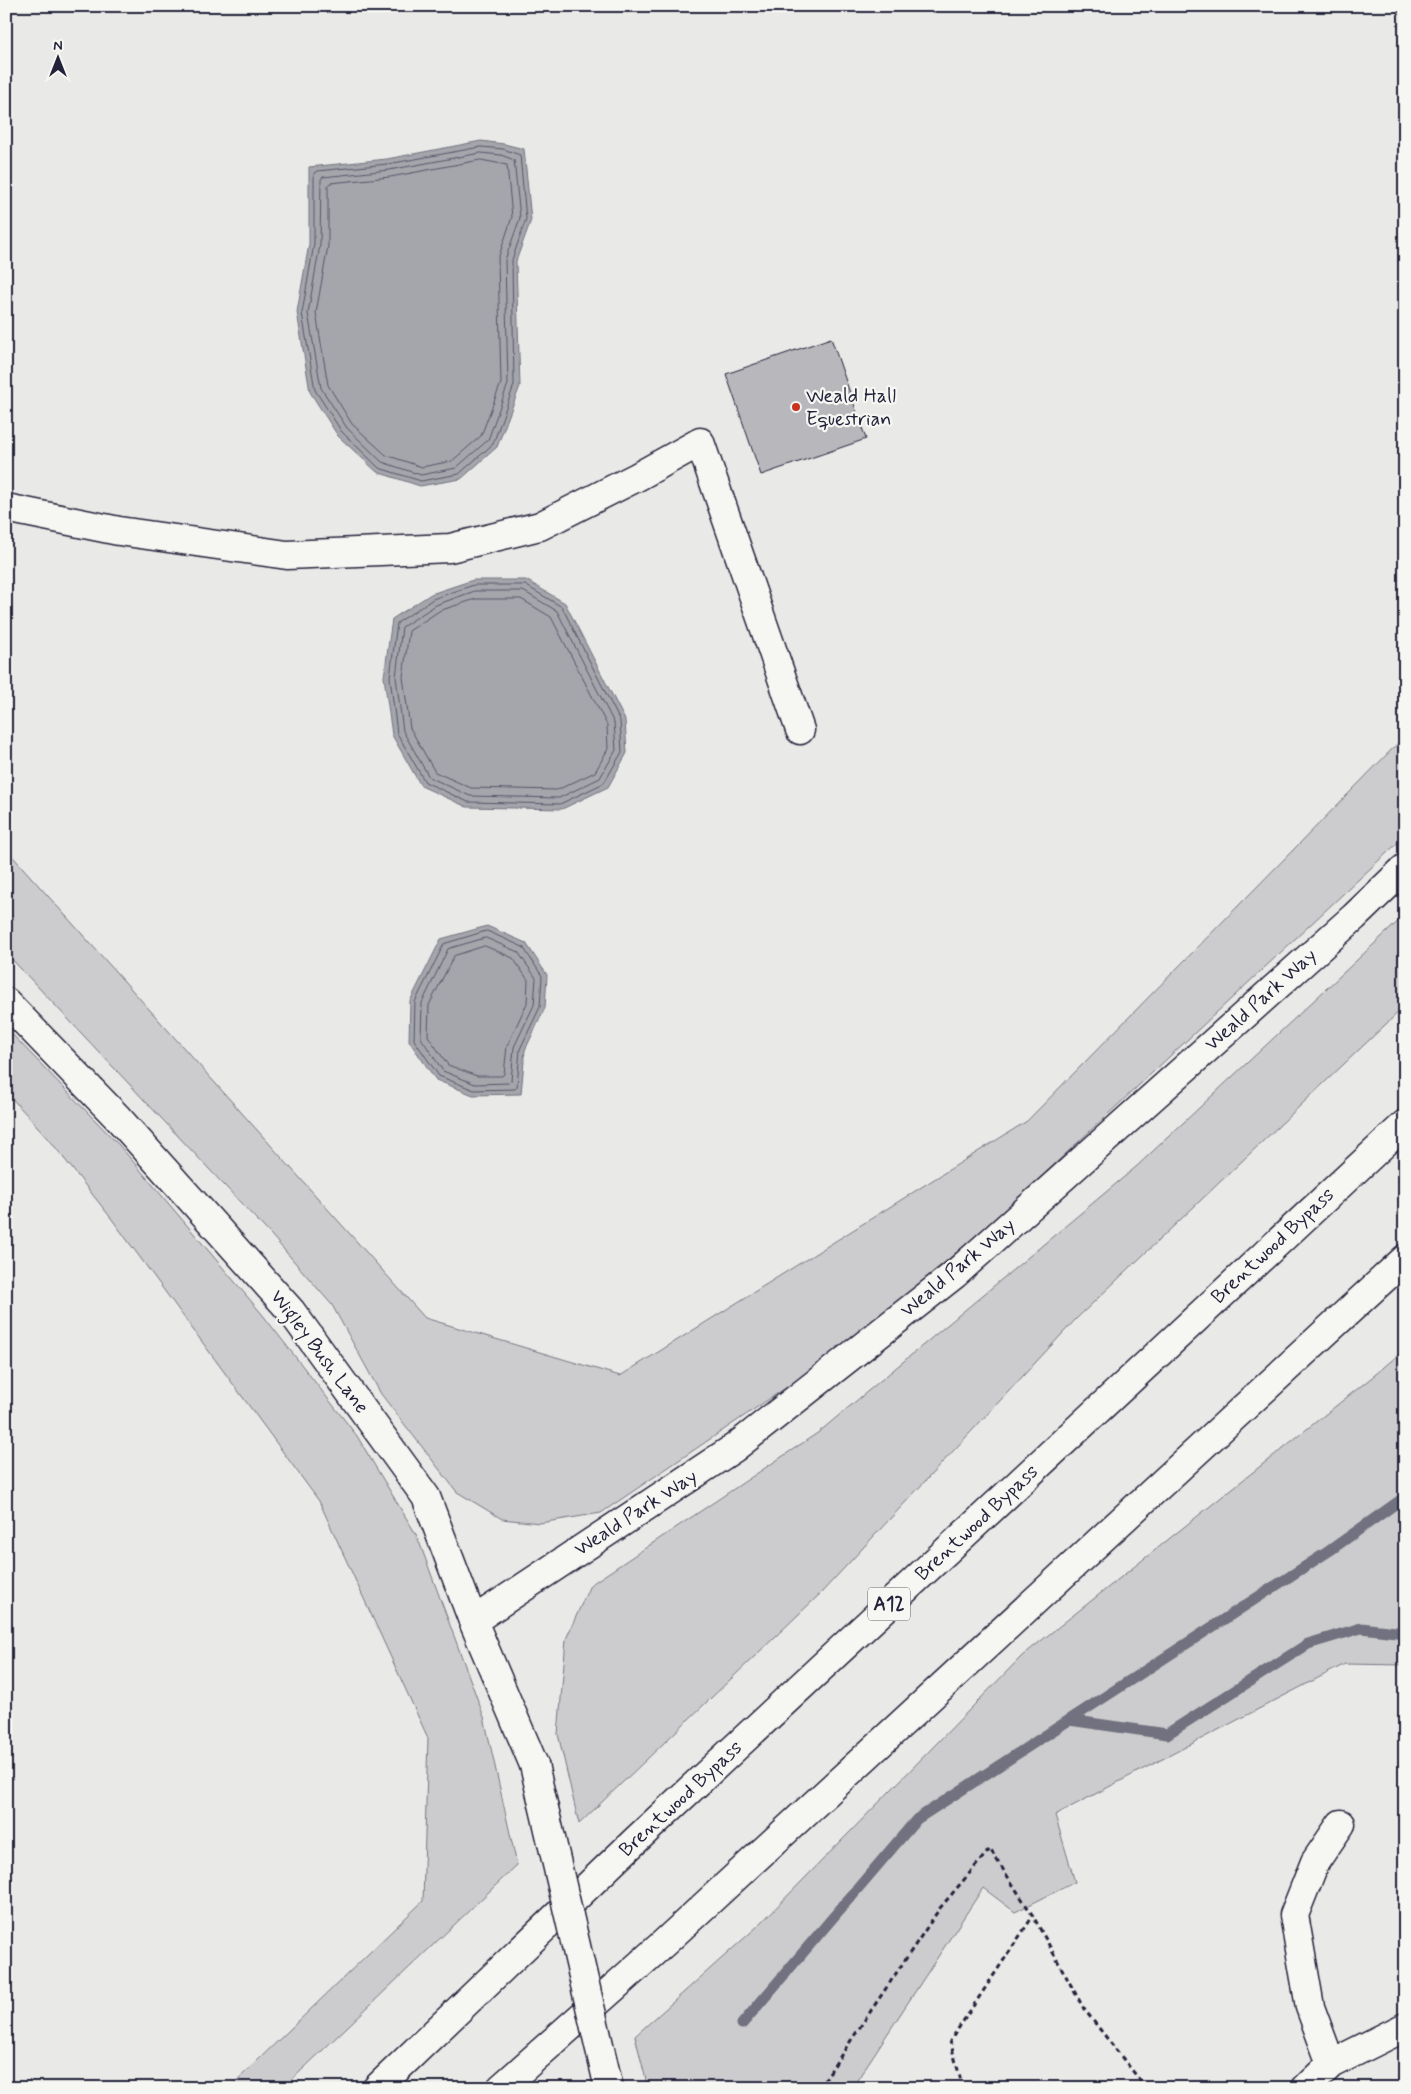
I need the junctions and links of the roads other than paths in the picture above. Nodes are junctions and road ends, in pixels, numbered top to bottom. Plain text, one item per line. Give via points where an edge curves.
1 (6, 508) edge
2 (800, 730) dead end
3 (1405, 868) edge
4 (6, 1002) edge
5 (1405, 1124) edge
6 (1405, 1259) edge
7 (473, 1621) junction
8 (1341, 1824) dead end
9 (1405, 2027) edge
10 (1331, 2064) junction
11 (377, 2088) edge
12 (501, 2088) edge
13 (609, 2088) edge
14 (1306, 2088) edge

1 - 2 main road via 119,531 287,555 450,548 540,526 700,442
3 - 7 main road, Weald Park Way via 955,1274 734,1448
4 - 7 main road, Wigley Bush Lane via 118,1118 291,1311 426,1497
5 - 11 main road, Brentwood Bypass / A12 via 637,1839
6 - 12 main road via 671,1936
7 - 13 main road, Wigley Bush Lane, bridge via 534,1765
8 - 10 main road via 1315,1862 1294,1915 1310,2007
9 - 10 main road
10 - 14 main road

